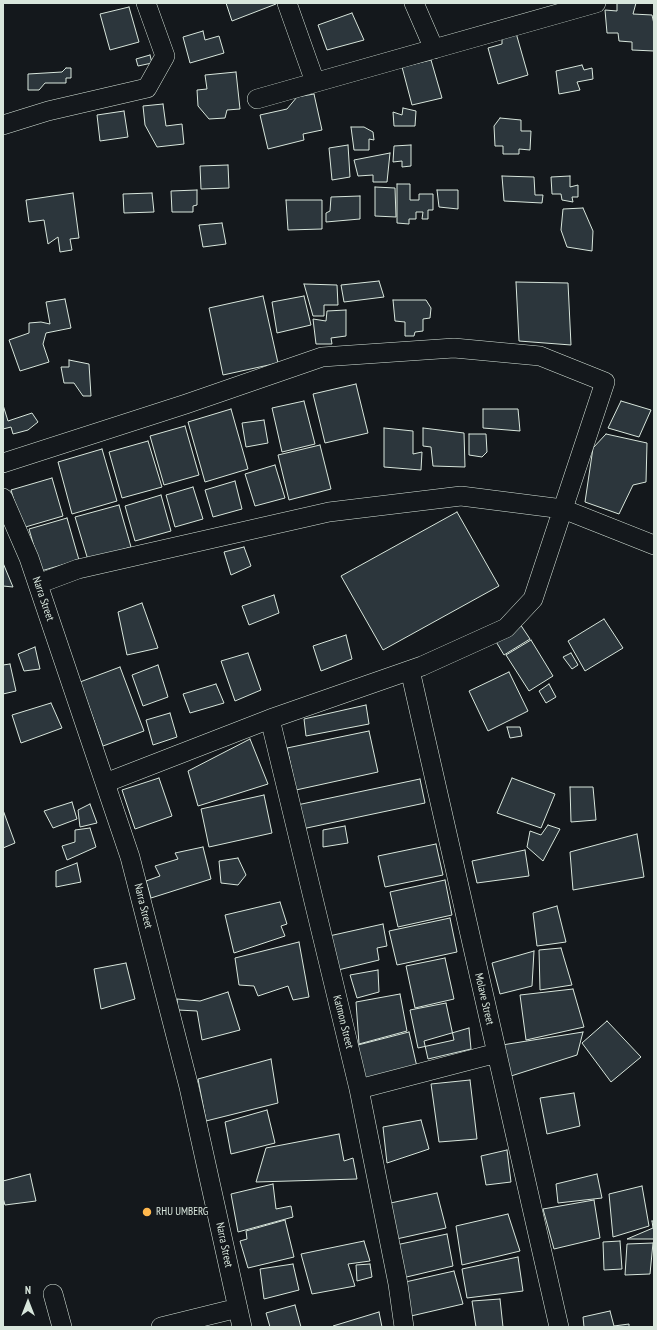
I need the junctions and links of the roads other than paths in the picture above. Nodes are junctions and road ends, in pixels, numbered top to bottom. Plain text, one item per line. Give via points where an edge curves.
1 (146, 3) edge
2 (287, 3) edge
3 (414, 3) edge
4 (596, 3) edge
5 (542, 10) edge
6 (434, 49) junction
7 (315, 82) junction
8 (257, 99) dead end
9 (3, 125) edge
10 (3, 463) edge
11 (3, 498) edge
12 (563, 509) junction
13 (654, 545) edge
14 (38, 584) junction
15 (410, 670) junction
16 (270, 719) junction
17 (105, 783) junction
18 (496, 1053) junction
19 (359, 1089) junction
20 (53, 1294) dead end
21 (238, 1308) junction
22 (62, 1327) edge
23 (161, 1327) edge
24 (242, 1327) edge
25 (404, 1327) edge
26 (559, 1327) edge

1 - 9 street via 166,56 147,88 48,111
2 - 7 street
3 - 6 street
4 - 5 street
5 - 6 street
6 - 7 street
7 - 8 street
10 - 12 street via 322,357 454,348 540,356 605,382
11 - 14 street, Narra Street
12 - 13 street
12 - 14 street via 461,496 329,512 78,569
12 - 15 street via 533,599 506,628
14 - 17 street, Narra Street
15 - 16 street
15 - 18 street, Molave Street
16 - 17 street
16 - 19 street, Katmon Street
17 - 21 street, Narra Street via 130,857 187,1079
18 - 19 street
18 - 26 street, Molave Street
19 - 25 street, Katmon Street via 398,1284
20 - 22 street
21 - 23 street
21 - 24 street, Narra Street

